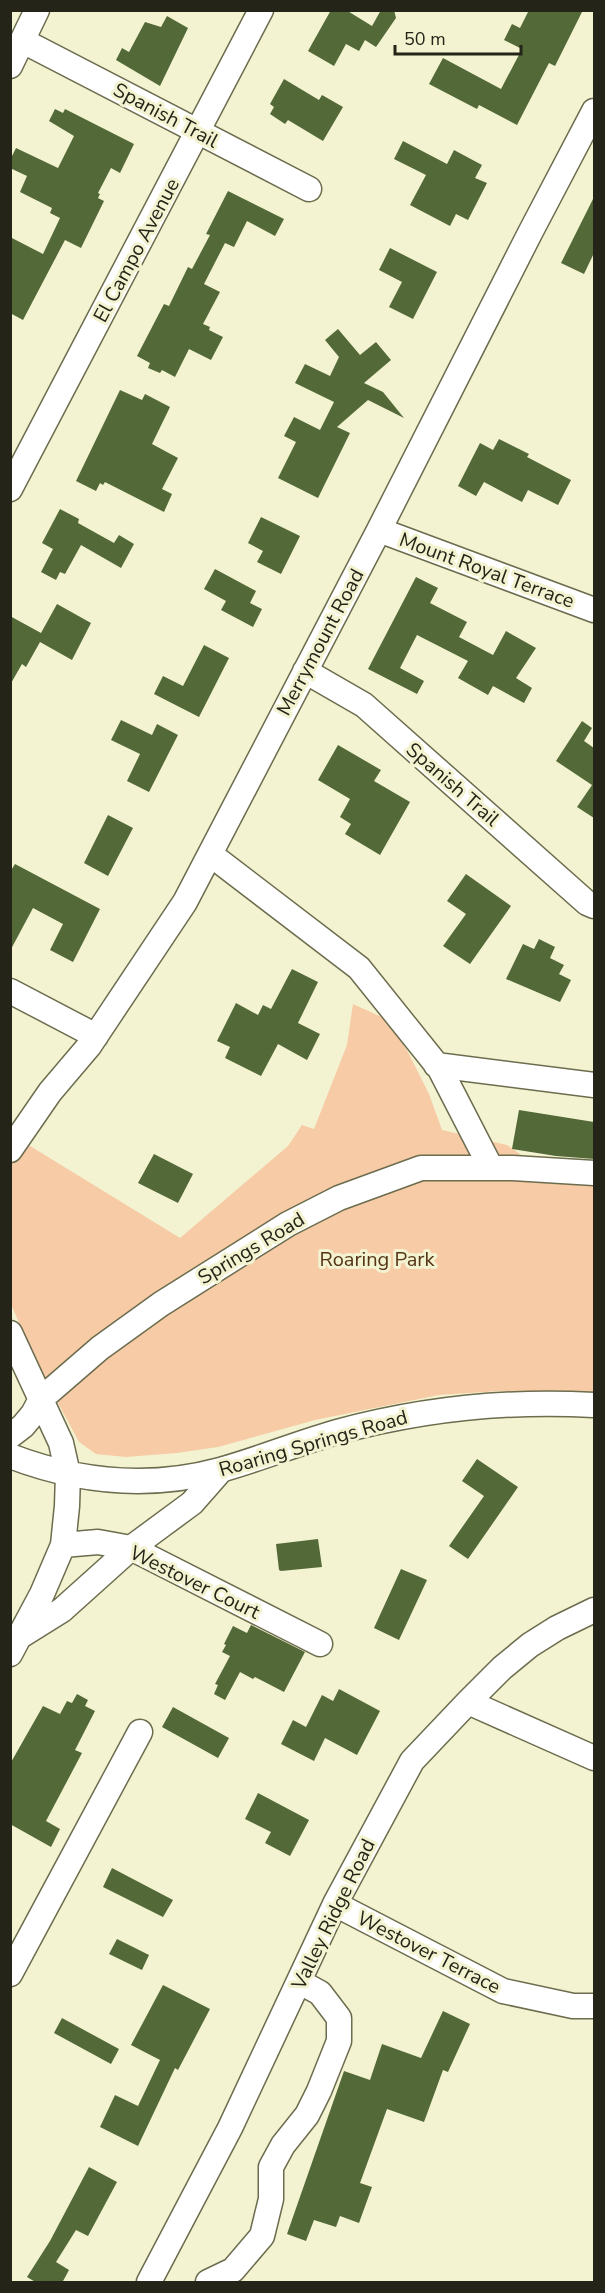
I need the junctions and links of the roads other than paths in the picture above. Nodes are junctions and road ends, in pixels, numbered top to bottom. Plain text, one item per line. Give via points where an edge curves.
1 (37, 10) edge
2 (261, 10) edge
3 (23, 40) junction
4 (10, 66) edge
5 (594, 111) edge
6 (198, 132) junction
7 (587, 142) edge
8 (309, 189) dead end
9 (10, 489) edge
10 (379, 530) junction
11 (594, 610) edge
12 (304, 672) junction
13 (210, 854) junction
14 (594, 906) edge
15 (10, 991) edge
16 (96, 1036) junction
17 (436, 1065) junction
18 (594, 1086) edge
19 (10, 1150) edge
20 (491, 1168) junction
21 (594, 1173) edge
22 (10, 1333) edge
23 (41, 1399) junction
24 (594, 1405) edge
25 (10, 1436) edge
26 (10, 1456) edge
27 (221, 1470) junction
28 (68, 1474) junction
29 (63, 1545) junction
30 (131, 1548) junction
31 (594, 1610) edge
32 (320, 1644) dead end
33 (15, 1645) edge
34 (468, 1702) junction
35 (140, 1732) dead end
36 (594, 1758) edge
37 (335, 1904) junction
38 (10, 1974) edge
39 (300, 1982) junction
40 (594, 2006) edge
41 (152, 2282) edge
42 (208, 2283) edge

1 - 3 street
2 - 6 street, El Campo Avenue
3 - 4 street
3 - 6 street, Spanish Trail
5 - 7 street, Merrymount Road
6 - 8 street, Spanish Trail
6 - 9 street, El Campo Avenue
7 - 10 street, Merrymount Road via 500,290
10 - 11 street, Mount Royal Terrace
10 - 12 street, Merrymount Road
12 - 13 street, Merrymount Road
12 - 14 street, Spanish Trail via 363,705
13 - 16 street, Merrymount Road via 185,902
13 - 17 street via 359,968
15 - 16 street
16 - 19 street, Merrymount Road
17 - 18 street
17 - 20 street
20 - 21 street, Springs Road
20 - 23 street, Springs Road via 421,1168 339,1198 288,1224 161,1304 100,1348
22 - 23 street
23 - 25 street, Springs Road via 23,1426
23 - 28 street via 61,1443
24 - 27 street, Roaring Springs Road via 449,1408 337,1432
26 - 28 street, Roaring Springs Road
27 - 28 street, Roaring Springs Road via 159,1481 118,1482
27 - 30 street via 192,1503
28 - 29 street
29 - 30 street, Westover Court via 98,1542
29 - 33 street
30 - 32 street, Westover Court
30 - 33 street via 62,1610
31 - 34 street, Valley Ridge Road via 530,1645
34 - 36 street
34 - 37 street, Valley Ridge Road via 412,1761
35 - 38 street
37 - 39 street, Valley Ridge Road
37 - 40 street, Westover Terrace via 503,1991 573,2006
39 - 41 street, Valley Ridge Road
39 - 42 street via 320,1993 339,2018 339,2041 307,2115 283,2145 272,2167 271,2199 262,2236 233,2270

